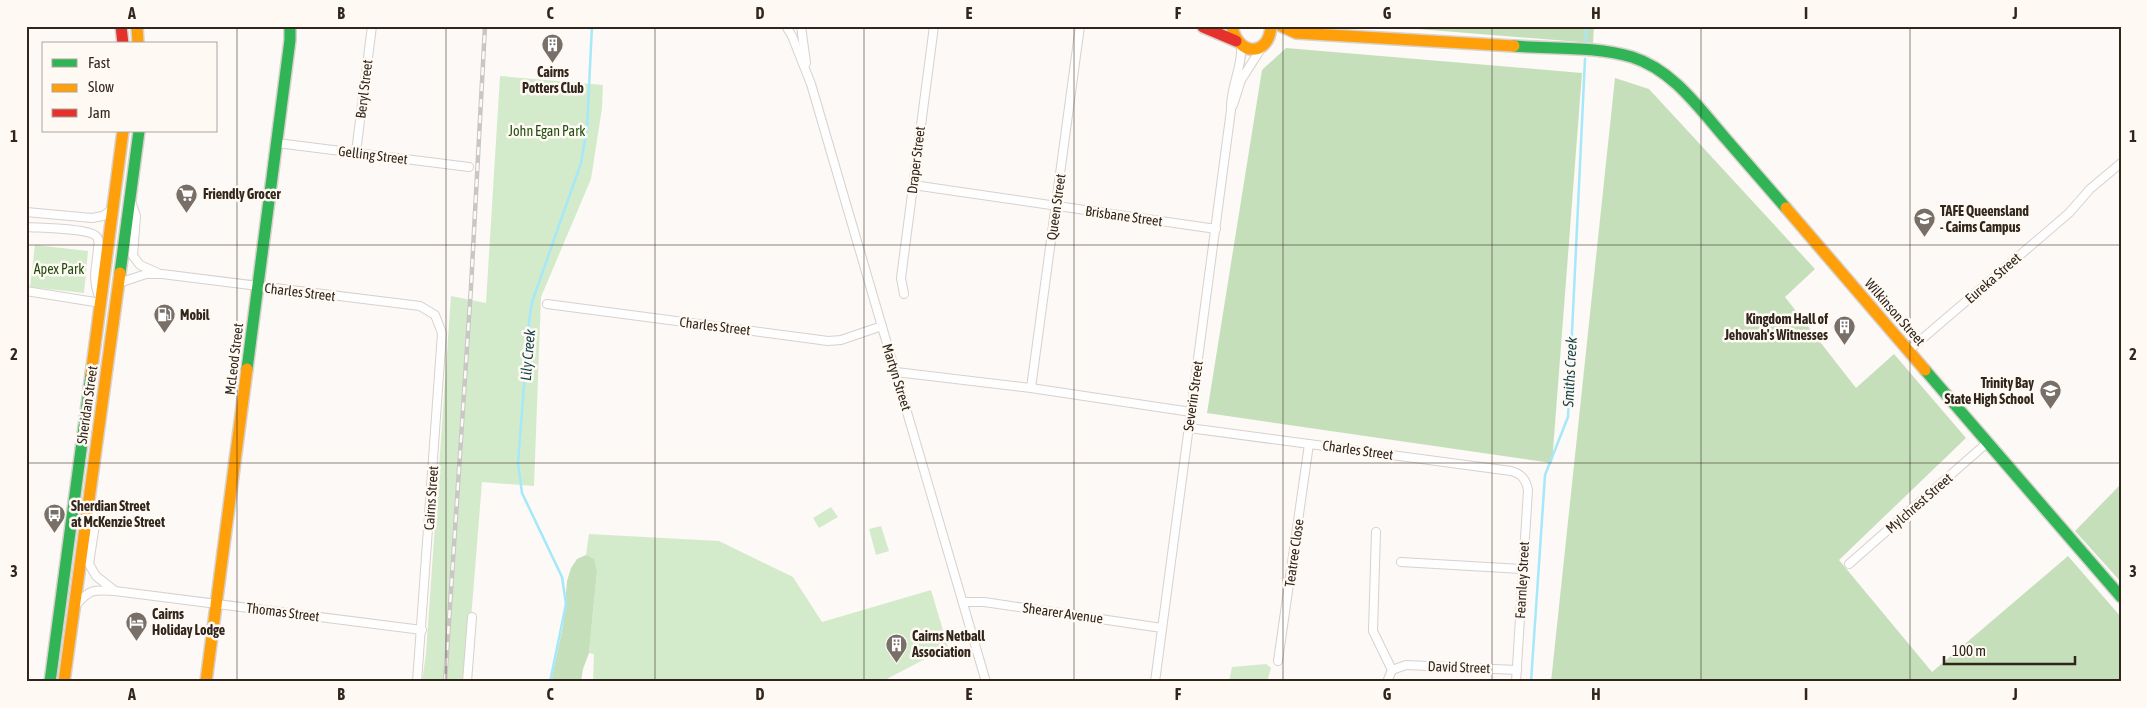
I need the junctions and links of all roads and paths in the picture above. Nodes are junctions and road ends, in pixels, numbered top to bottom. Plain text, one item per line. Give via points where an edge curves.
1 (121, 26) edge
2 (137, 26) edge
3 (290, 26) edge
4 (295, 26) edge
5 (372, 26) edge
6 (786, 26) edge
7 (801, 26) edge
8 (934, 26) edge
9 (1080, 26) edge
10 (1193, 26) edge
11 (1204, 26) edge
12 (1232, 26) edge
13 (1271, 26) edge
14 (1281, 26) edge
15 (1296, 33) junction
16 (290, 40) junction
17 (123, 42) edge
18 (138, 42) edge
19 (1238, 44) junction
20 (1265, 45) junction
21 (807, 72) junction
22 (1231, 110) junction
23 (123, 132) edge
24 (139, 132) edge
25 (277, 143) junction
26 (356, 152) junction
27 (2121, 163) edge
28 (470, 167) dead end
29 (913, 185) junction
30 (130, 198) junction
31 (1056, 206) junction
32 (114, 208) junction
33 (26, 212) edge
34 (75, 217) junction
35 (26, 227) edge
36 (1216, 229) junction
37 (74, 230) junction
38 (162, 274) junction
39 (119, 283) junction
40 (258, 287) junction
41 (26, 291) edge
42 (904, 294) dead end
43 (101, 303) junction
44 (546, 304) dead end
45 (435, 315) joint
46 (882, 326) junction
47 (1908, 351) junction
48 (896, 372) junction
49 (1031, 388) junction
50 (1191, 412) junction
51 (1189, 428) junction
52 (1988, 442) junction
53 (1309, 444) junction
54 (1524, 478) joint
55 (90, 493) junction
56 (1376, 532) dead end
57 (1401, 562) dead end
58 (1849, 564) dead end
59 (1522, 570) junction
60 (115, 591) junction
61 (2121, 597) edge
62 (963, 602) junction
63 (217, 604) junction
64 (74, 607) junction
65 (472, 617) dead end
66 (1162, 628) junction
67 (422, 630) junction
68 (1278, 661) dead end
69 (1392, 670) junction
70 (1517, 670) junction
71 (50, 682) edge
72 (64, 682) edge
73 (206, 682) edge
74 (417, 682) edge
75 (467, 682) edge
76 (986, 682) edge
77 (1155, 682) edge
78 (1387, 682) edge
79 (1516, 682) edge

1 - 17 main road
2 - 18 main road
3 - 16 main road, McLeod Street
4 - 16 main road, McLeod Street
5 - 26 street, Beryl Street
6 - 21 street, Martyn Street
7 - 21 street, Martyn Street
8 - 29 street, Draper Street
9 - 31 street, Queen Street
10 - 11 main road
11 - 19 main road
12 - 19 main road
13 - 20 main road
14 - 15 main road
15 - 20 main road
15 - 47 main road, Wilkinson Street via 1605,52 1638,58 1660,69 1686,92
16 - 25 main road, McLeod Street
19 - 20 main road via 1249,50
19 - 22 street, Severin Street via 1241,59 1230,97
20 - 22 street, Severin Street via 1241,80
21 - 46 street, Martyn Street
22 - 36 street, Severin Street
23 - 32 main road, Sheridan Street
24 - 30 main road, Sheridan Street
25 - 26 street, Gelling Street
25 - 40 main road, McLeod Street
26 - 28 street, Gelling Street
27 - 47 street, Eureka Street
29 - 31 street, Brisbane Street
29 - 42 street, Draper Street via 900,278
30 - 38 street, Charles Street via 136,216 133,256 140,265
30 - 39 main road, Sheridan Street
31 - 36 street, Brisbane Street
31 - 49 street, Queen Street
32 - 34 street via 98,218
32 - 43 main road, Sheridan Street
33 - 34 street
34 - 37 street
35 - 37 street
36 - 50 street, Severin Street
37 - 43 street via 85,231 98,239 94,279
38 - 39 street, Charles Street via 136,276
38 - 40 street, Charles Street
39 - 55 main road, Sheridan Street
40 - 45 street, Charles Street via 420,306
40 - 63 main road, McLeod Street
41 - 43 street
43 - 71 main road, Sheridan Street
44 - 46 street, Charles Street via 828,341 841,340
45 - 67 street, Cairns Street via 442,333
46 - 48 street, Martyn Street
47 - 52 main road, Wilkinson Street
48 - 49 street
48 - 62 street, Martyn Street
49 - 50 street
50 - 51 street, Severin Street
51 - 53 street, Charles Street
51 - 66 street, Severin Street
52 - 58 street, Mylchrest Street
52 - 61 main road, Wilkinson Street
53 - 54 street, Charles Street via 1511,471
53 - 68 street, Teatree Close
54 - 59 street, Fearnley Street via 1528,490
55 - 60 street via 95,524 89,564 96,576
55 - 64 main road, Sheridan Street
56 - 69 street via 1373,631
57 - 59 street
59 - 70 street, Fearnley Street
60 - 63 street, Thomas Street
60 - 64 street, Thomas Street via 94,590
62 - 66 street, Shearer Avenue via 984,602
62 - 76 street, Martyn Street
63 - 67 street, Thomas Street
63 - 73 main road, McLeod Street
64 - 72 main road, Sheridan Street
65 - 75 street
66 - 77 street, Severin Street
67 - 74 street, Cairns Street
69 - 70 street, David Street via 1400,666
69 - 78 street
70 - 79 street, Fearnley Street

